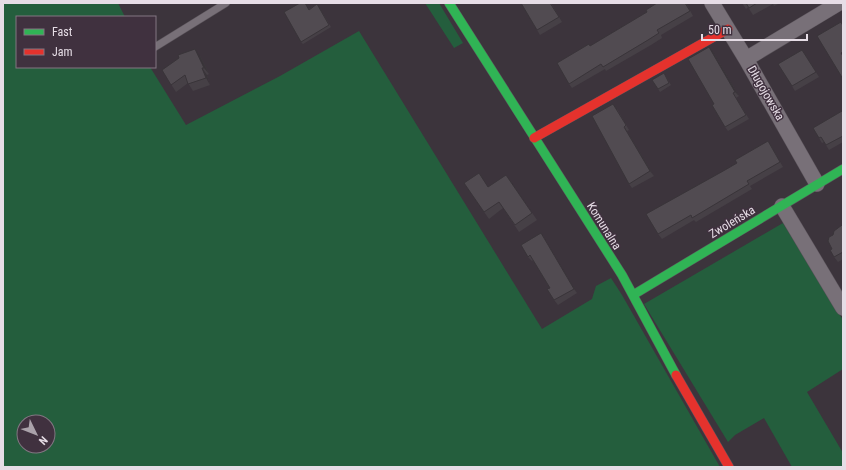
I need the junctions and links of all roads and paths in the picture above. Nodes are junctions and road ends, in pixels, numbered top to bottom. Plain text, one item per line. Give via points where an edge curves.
1 (226, 3) edge
2 (449, 3) edge
3 (712, 3) edge
4 (839, 3) edge
5 (728, 29) junction
6 (156, 45) edge
7 (746, 59) junction
8 (534, 138) junction
9 (843, 169) edge
10 (817, 184) junction
11 (782, 206) junction
12 (633, 295) junction
13 (843, 308) edge
14 (729, 467) edge

1 - 6 lane
2 - 8 street, Komunalna
3 - 5 street, Długojowska
4 - 7 street
5 - 7 street, Długojowska
5 - 8 street
7 - 10 street, Długojowska
8 - 12 street, Komunalna
9 - 10 street, Zwoleńska
10 - 11 street, Zwoleńska
11 - 12 street, Zwoleńska
11 - 13 street
12 - 14 street, Komunalna via 662,352

